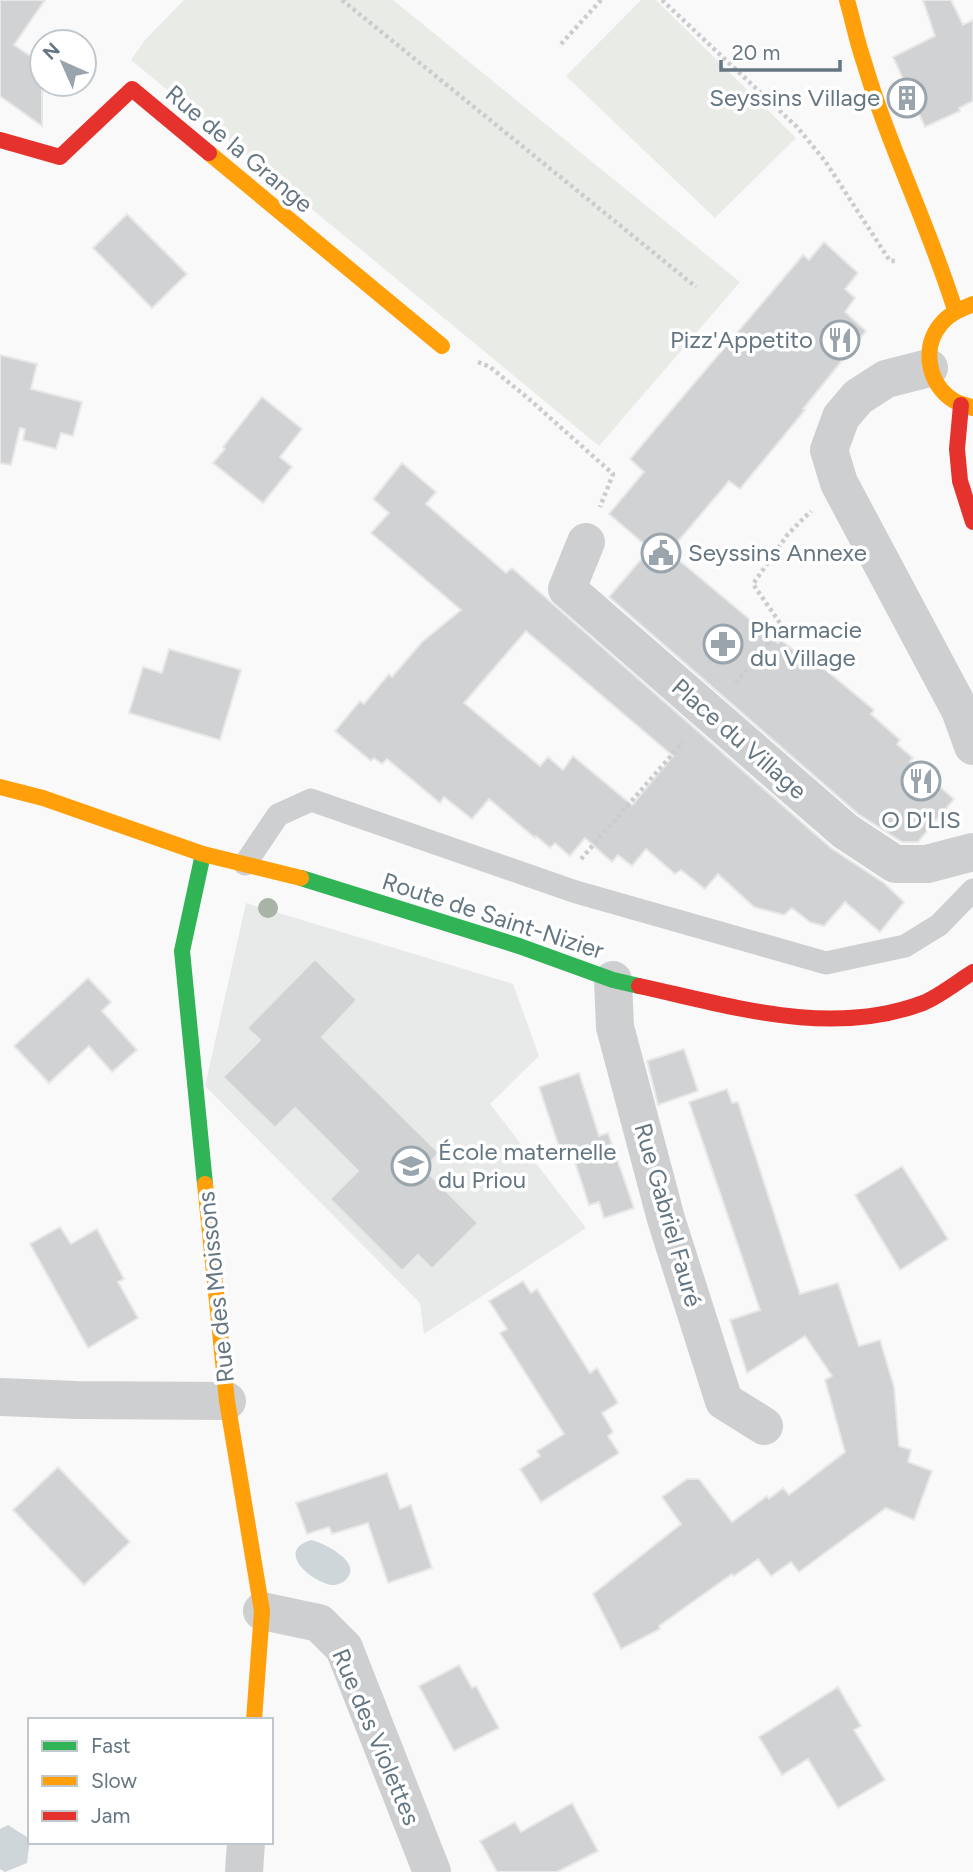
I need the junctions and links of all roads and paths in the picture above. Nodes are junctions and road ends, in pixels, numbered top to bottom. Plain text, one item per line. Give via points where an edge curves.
1 (342, 0) edge
2 (601, 0) edge
3 (662, 0) edge
4 (847, 0) edge
5 (561, 44) dead end
6 (0, 140) edge
7 (939, 259) junction
8 (696, 287) dead end
9 (973, 304) edge
10 (955, 310) junction
11 (442, 346) dead end
12 (490, 367) dead end
13 (929, 369) junction
14 (967, 407) edge
15 (613, 474) dead end
16 (839, 483) junction
17 (973, 522) edge
18 (586, 542) dead end
19 (710, 713) junction
20 (973, 746) edge
21 (0, 787) edge
22 (973, 852) edge
23 (203, 855) junction
24 (581, 859) dead end
25 (245, 864) junction
26 (973, 890) edge
27 (973, 972) edge
28 (614, 980) junction
29 (0, 1397) edge
30 (227, 1401) junction
31 (764, 1426) dead end
32 (262, 1611) junction
33 (254, 1718) edge
34 (246, 1844) edge
35 (244, 1872) edge
36 (432, 1872) edge

1 - 8 path
2 - 5 path
3 - 7 path via 797,127 825,161 890,261
4 - 7 main road via 864,64
6 - 11 main road, Rue de la Grange via 60,157 132,89
7 - 10 main road
9 - 10 main road
10 - 13 main road via 938,325 929,346
12 - 15 path
13 - 14 main road via 947,397
13 - 16 street via 886,379 858,397 841,417 829,450
14 - 17 main road via 957,449 960,481
16 - 19 path via 788,534 753,584 782,626
16 - 20 street via 960,710
18 - 19 street, Place du Village via 567,589
19 - 22 street, Place du Village via 845,831 895,864 927,864
19 - 24 path
21 - 23 main road, Route de Saint-Nizier
23 - 25 main road, Route de Saint-Nizier
23 - 30 main road, Rue des Moissons via 182,951
25 - 26 lane via 278,815 311,800 576,892 826,963 905,946 939,925
25 - 28 main road, Route de Saint-Nizier via 506,942
27 - 28 main road, Route de Saint-Nizier via 925,1002 877,1016 828,1020 747,1010
28 - 31 street, Rue Gabriel Fauré via 615,1027 628,1077 724,1401
29 - 30 street
30 - 32 main road, Rue des Moissons
32 - 33 main road, Rue des Moissons
32 - 36 street, Rue des Violettes via 319,1623 344,1648
34 - 35 street

